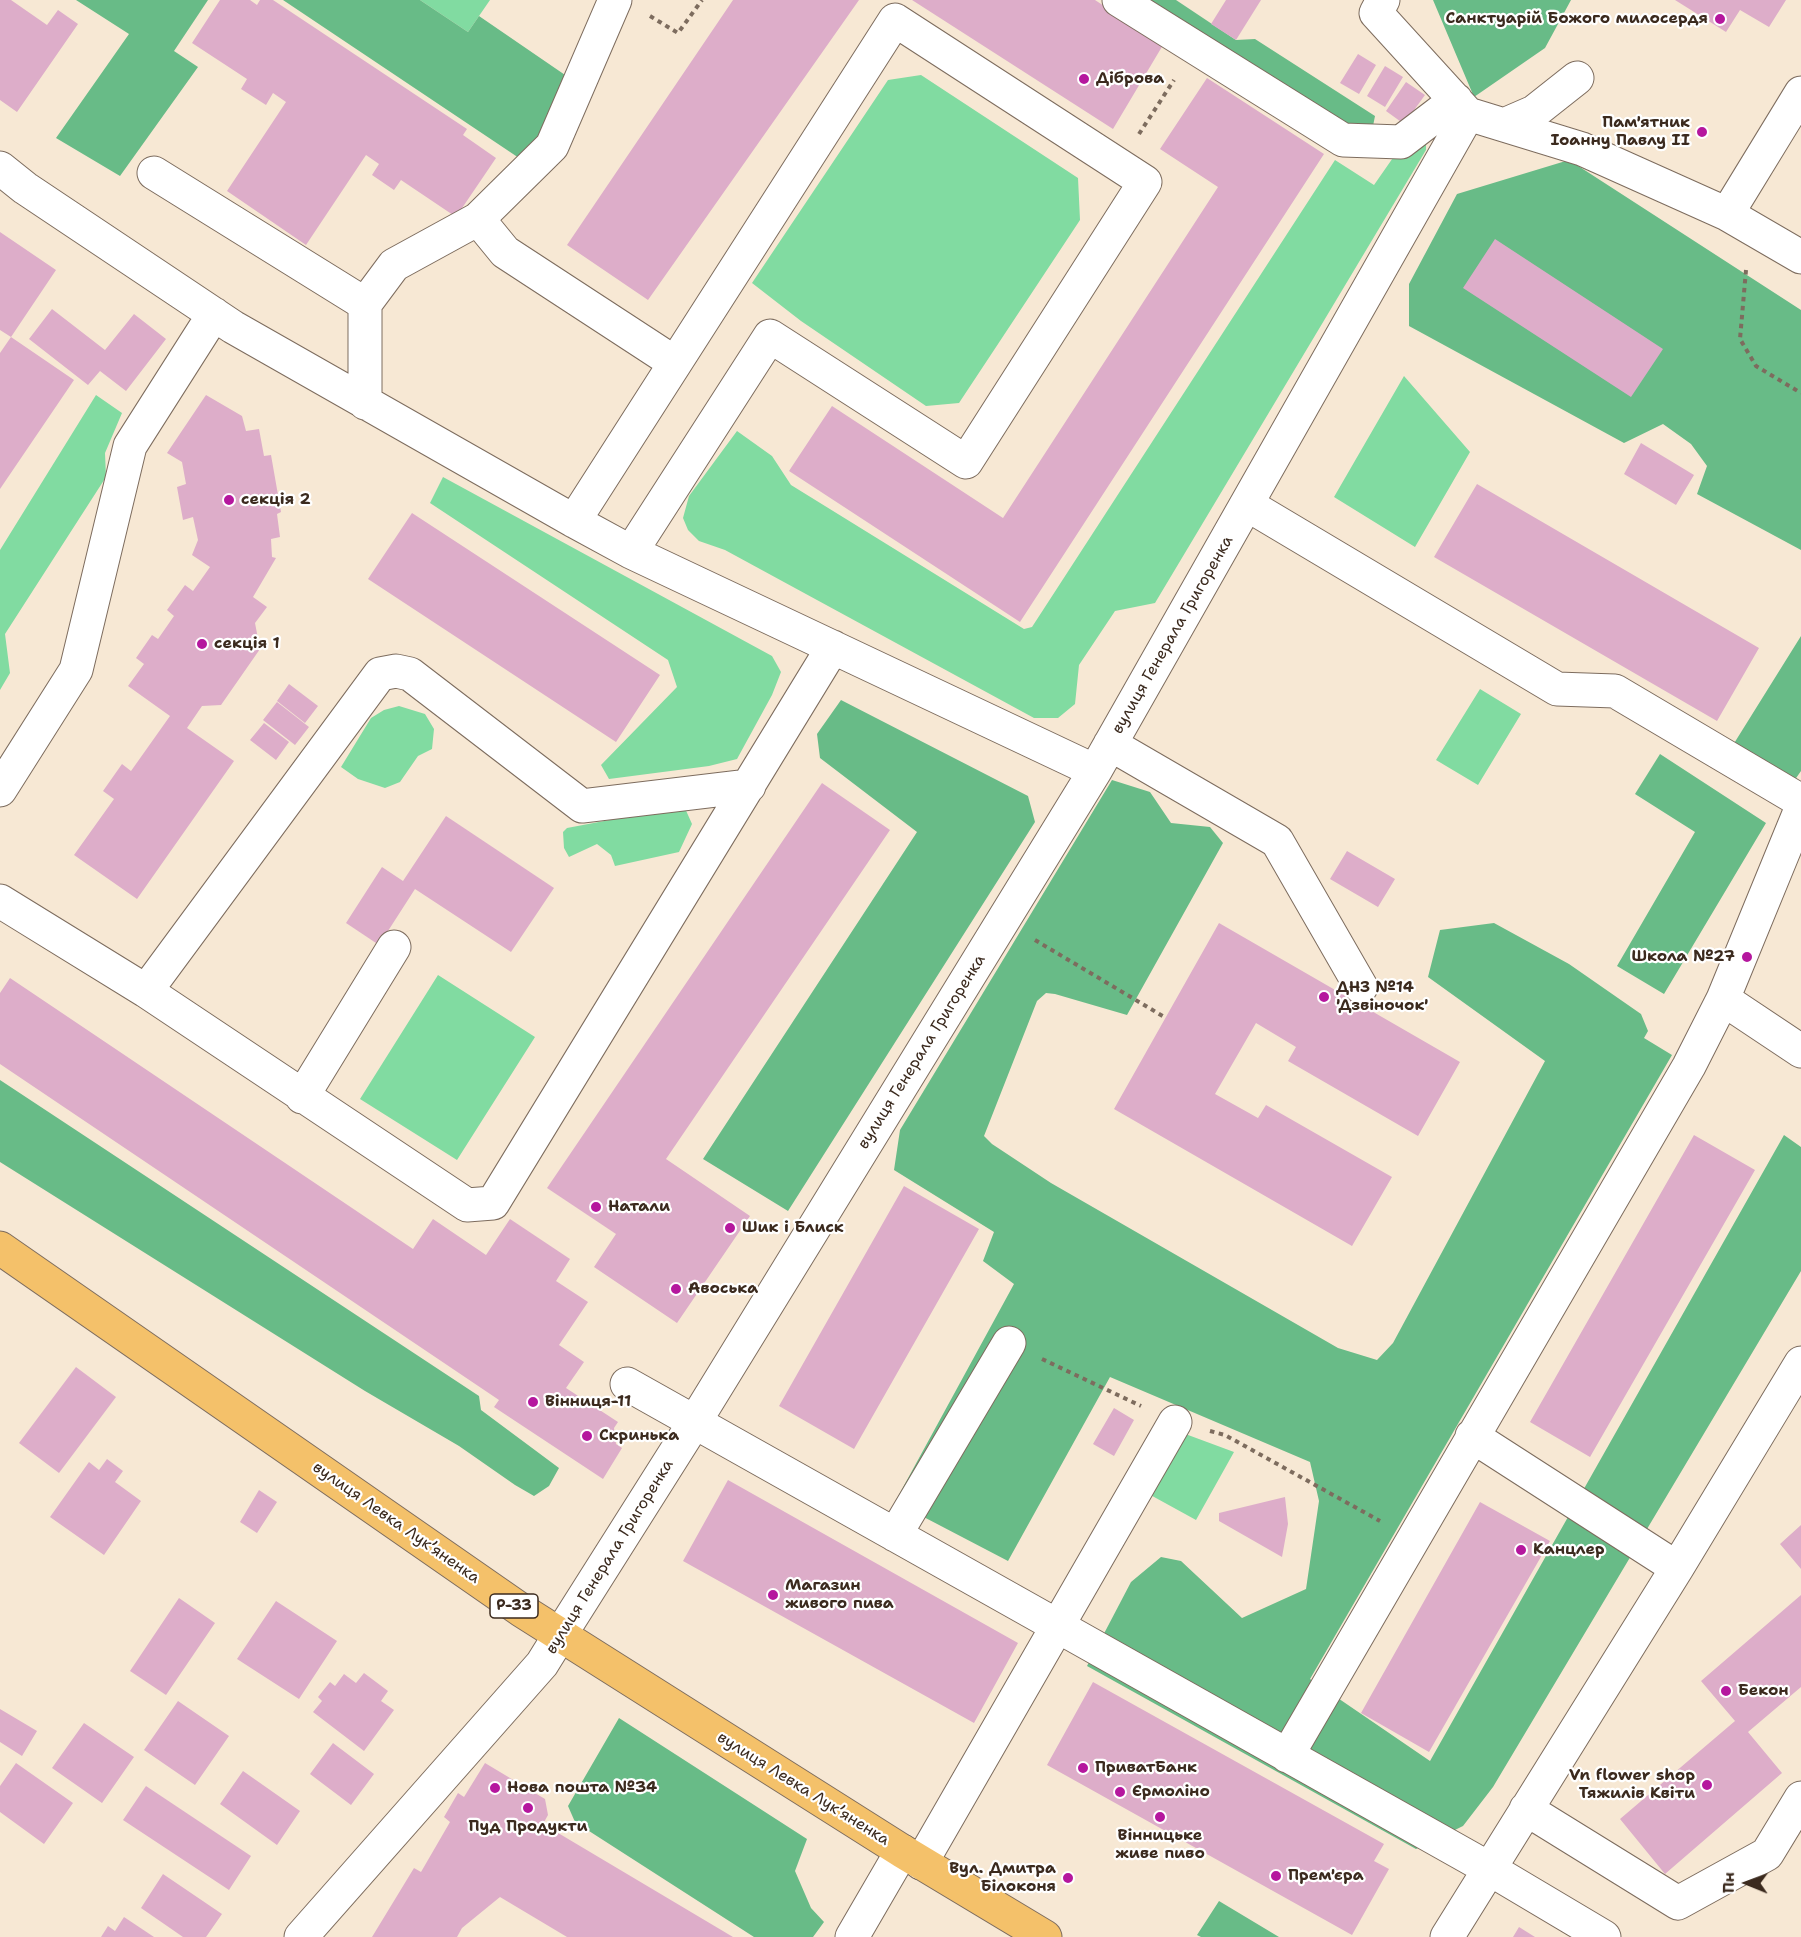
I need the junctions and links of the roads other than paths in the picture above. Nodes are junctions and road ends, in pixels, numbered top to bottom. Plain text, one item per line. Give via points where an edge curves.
1 (1119, 0) edge
2 (1383, 0) edge
3 (628, 6) edge
4 (1577, 78) dead end
5 (1801, 93) edge
6 (1462, 107) junction
7 (1504, 125) junction
8 (0, 168) edge
9 (154, 173) dead end
10 (478, 219) junction
11 (1738, 221) junction
12 (1801, 257) edge
13 (365, 304) junction
14 (214, 314) junction
15 (675, 363) junction
16 (365, 404) junction
17 (1248, 505) junction
18 (574, 521) junction
19 (631, 552) junction
20 (833, 647) junction
21 (1102, 757) junction
22 (748, 786) junction
23 (0, 790) edge
24 (1801, 801) edge
25 (1801, 809) edge
26 (0, 902) edge
27 (34, 922) junction
28 (0, 924) edge
29 (394, 946) dead end
30 (1361, 987) dead end
31 (146, 991) junction
32 (1723, 999) junction
33 (1801, 1051) edge
34 (302, 1097) junction
35 (0, 1248) edge
36 (1009, 1343) dead end
37 (1801, 1363) edge
38 (627, 1384) dead end
39 (1175, 1422) dead end
40 (694, 1423) junction
41 (1472, 1436) junction
42 (895, 1536) junction
43 (1677, 1568) junction
44 (1059, 1628) junction
45 (560, 1635) junction
46 (1287, 1756) junction
47 (1801, 1798) edge
48 (1526, 1809) junction
49 (911, 1857) junction
50 (1488, 1868) junction
51 (301, 1937) edge
52 (852, 1937) edge
53 (1046, 1937) edge
54 (1447, 1937) edge
55 (1604, 1937) edge

1 - 6 street via 1342,140 1401,142
2 - 6 street via 1376,13
3 - 10 street via 552,146
4 - 7 street via 1534,112
5 - 11 street
6 - 7 street
6 - 17 street, вулиця Генерала Григоренка
7 - 11 street via 1582,149
8 - 14 street
9 - 13 street
10 - 13 street via 394,265
10 - 15 street via 505,252
11 - 12 street
13 - 16 street
14 - 16 street
14 - 23 street via 130,446 76,670
15 - 18 street
15 - 19 street via 895,20 1145,182 966,462 770,336
16 - 18 street
17 - 21 street, вулиця Генерала Григоренка
17 - 24 street via 1557,689 1615,691
18 - 19 street
19 - 20 street
20 - 21 street
20 - 22 street
21 - 30 street via 1277,841
21 - 40 street, вулиця Генерала Григоренка
22 - 31 street via 582,806 410,674 380,674
22 - 34 street via 493,1203 467,1205
25 - 32 street
26 - 27 street
27 - 28 street
27 - 31 street
29 - 34 street
31 - 34 street
32 - 33 street
32 - 41 street via 1689,1066
35 - 45 main road, вулиця Левка Лукʼяненка / Р-33
36 - 42 street
37 - 43 street
38 - 40 street
39 - 44 street
40 - 42 street
40 - 45 street, вулиця Генерала Григоренка
41 - 43 street
41 - 46 street
42 - 44 street
43 - 48 street
44 - 46 street
44 - 49 street
45 - 49 main road, вулиця Левка Лукʼяненка / Р-33
45 - 51 street, вулиця Генерала Григоренка via 542,1664
46 - 50 street
47 - 48 street via 1767,1854 1678,1903
48 - 50 street
49 - 52 street
49 - 53 main road, вулиця Левка Лукʼяненка / Р-33
50 - 54 street
50 - 55 street

